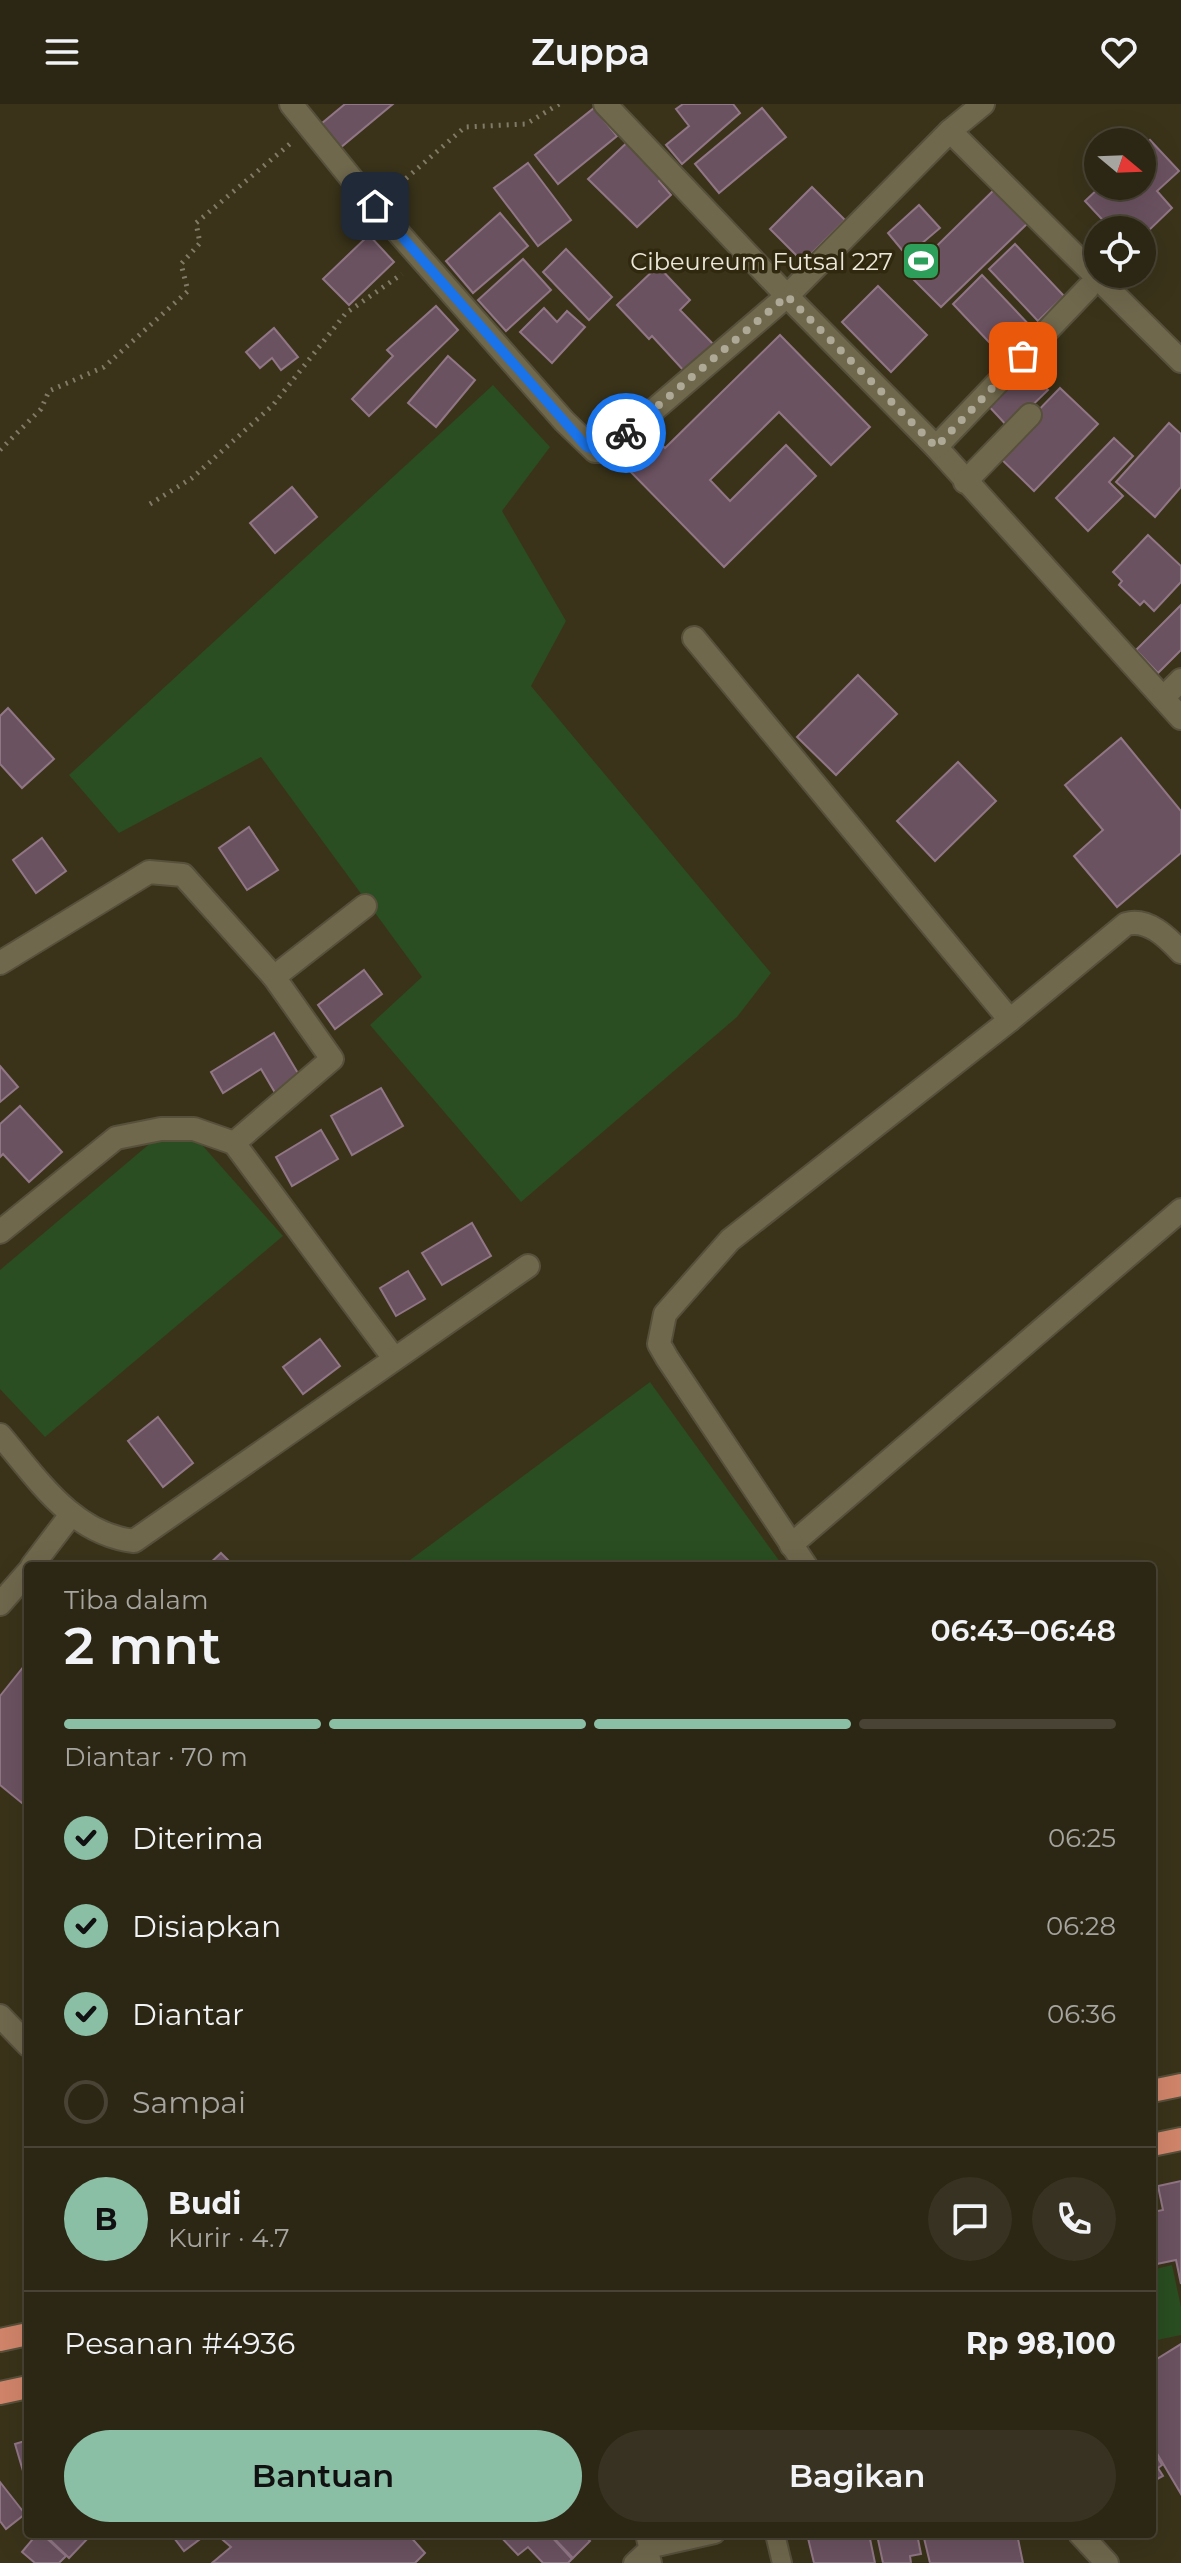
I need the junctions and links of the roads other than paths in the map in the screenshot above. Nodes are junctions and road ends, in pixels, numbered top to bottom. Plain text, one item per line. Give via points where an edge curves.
1 (291, 104) edge
2 (605, 104) edge
3 (983, 104) edge
4 (950, 131) junction
5 (1088, 288) dead end
6 (787, 296) junction
7 (1181, 361) edge
8 (1030, 415) dead end
9 (936, 447) junction
10 (965, 482) junction
11 (694, 638) dead end
12 (1181, 680) edge
13 (1163, 698) junction
14 (1181, 718) edge
15 (365, 906) dead end
16 (1181, 952) edge
17 (0, 963) edge
18 (274, 977) junction
19 (1010, 1020) junction
20 (234, 1143) junction
21 (1181, 1210) edge
22 (0, 1232) edge
23 (528, 1266) dead end
24 (393, 1357) junction
25 (0, 1435) edge
26 (70, 1516) junction
27 (791, 1545) junction
28 (35, 1562) edge
29 (803, 1562) edge
30 (24, 1576) edge
31 (2, 1596) edge
32 (0, 2016) edge
33 (24, 2041) edge
34 (1181, 2085) edge
35 (1156, 2087) edge
36 (1181, 2139) edge
37 (1156, 2144) edge
38 (24, 2335) edge
39 (0, 2340) edge
40 (24, 2388) edge
41 (0, 2393) edge
42 (697, 2538) edge
43 (776, 2538) edge
44 (1084, 2538) edge
45 (648, 2549) edge
46 (633, 2563) edge
47 (782, 2563) edge
48 (1107, 2563) edge

1 - 6 street via 422,260 595,451 606,451
2 - 6 street
3 - 4 street
4 - 6 street
4 - 7 street
5 - 9 street
6 - 9 street
8 - 10 street
9 - 10 street
10 - 13 street
11 - 19 street
12 - 13 street
13 - 14 street
15 - 18 street
16 - 19 street via 1148,925 1126,924
17 - 18 street via 125,884 149,872 166,871 183,875
18 - 20 street via 332,1059
19 - 27 street via 730,1240 665,1314 659,1344
20 - 22 street via 194,1129 116,1138
20 - 24 street
21 - 27 street
23 - 24 street
24 - 26 street via 134,1541 116,1539
25 - 26 street
26 - 28 street
27 - 29 street
30 - 31 street
32 - 33 street
34 - 35 highway
36 - 37 highway
38 - 39 highway
40 - 41 highway
42 - 45 lane
43 - 47 lane
44 - 48 street
45 - 46 lane

